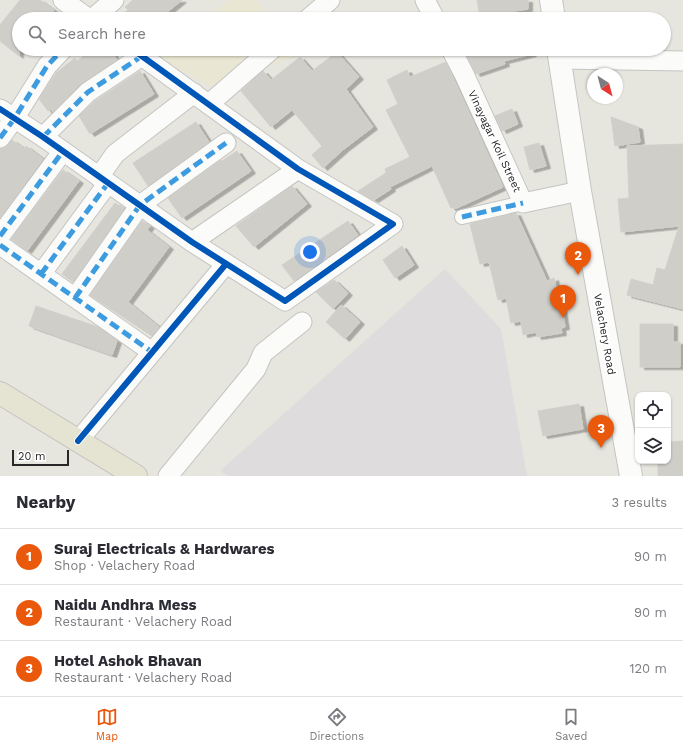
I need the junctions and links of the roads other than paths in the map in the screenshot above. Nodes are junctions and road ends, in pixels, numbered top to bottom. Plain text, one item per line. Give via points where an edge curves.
1 (63, 0) edge
2 (114, 0) edge
3 (330, 0) edge
4 (425, 0) edge
5 (551, 0) edge
6 (79, 12) edge
7 (100, 12) edge
8 (316, 12) edge
9 (431, 12) edge
10 (553, 12) edge
11 (56, 56) edge
12 (133, 56) edge
13 (141, 56) edge
14 (262, 56) edge
15 (454, 56) edge
16 (559, 56) edge
17 (594, 56) edge
18 (683, 61) edge
19 (201, 99) junction
20 (7, 114) edge
21 (43, 137) junction
22 (0, 138) edge
23 (226, 143) dead end
24 (63, 152) junction
25 (298, 168) junction
26 (104, 180) junction
27 (580, 191) junction
28 (523, 203) junction
29 (140, 206) junction
30 (462, 217) dead end
31 (0, 236) edge
32 (192, 242) junction
33 (0, 245) edge
34 (226, 264) junction
35 (41, 274) junction
36 (75, 298) junction
37 (302, 322) dead end
38 (152, 352) junction
39 (0, 393) edge
40 (78, 441) junction
41 (136, 476) edge
42 (168, 476) edge
43 (631, 476) edge

1 - 6 street
2 - 7 street
3 - 8 street
4 - 9 street
5 - 10 main road
11 - 20 street
12 - 21 street via 88,92
13 - 19 street
14 - 19 street
15 - 28 street, Vinayagar Koil Street
16 - 27 main road, Velachery Road
17 - 18 street
19 - 25 street
19 - 26 street via 114,154
20 - 21 street
20 - 22 street
21 - 24 street
23 - 29 street
24 - 26 street
24 - 31 street
25 - 32 street
25 - 34 street via 393,224 286,301
26 - 29 street
26 - 35 street
27 - 28 street, Vinayagar Koil Street
27 - 43 main road, Velachery Road
28 - 30 street
29 - 32 street
29 - 36 street
32 - 34 street
33 - 35 street
34 - 38 street
35 - 36 street
36 - 38 street
37 - 42 street via 263,353 256,369
38 - 40 street
39 - 40 main road
40 - 41 main road

